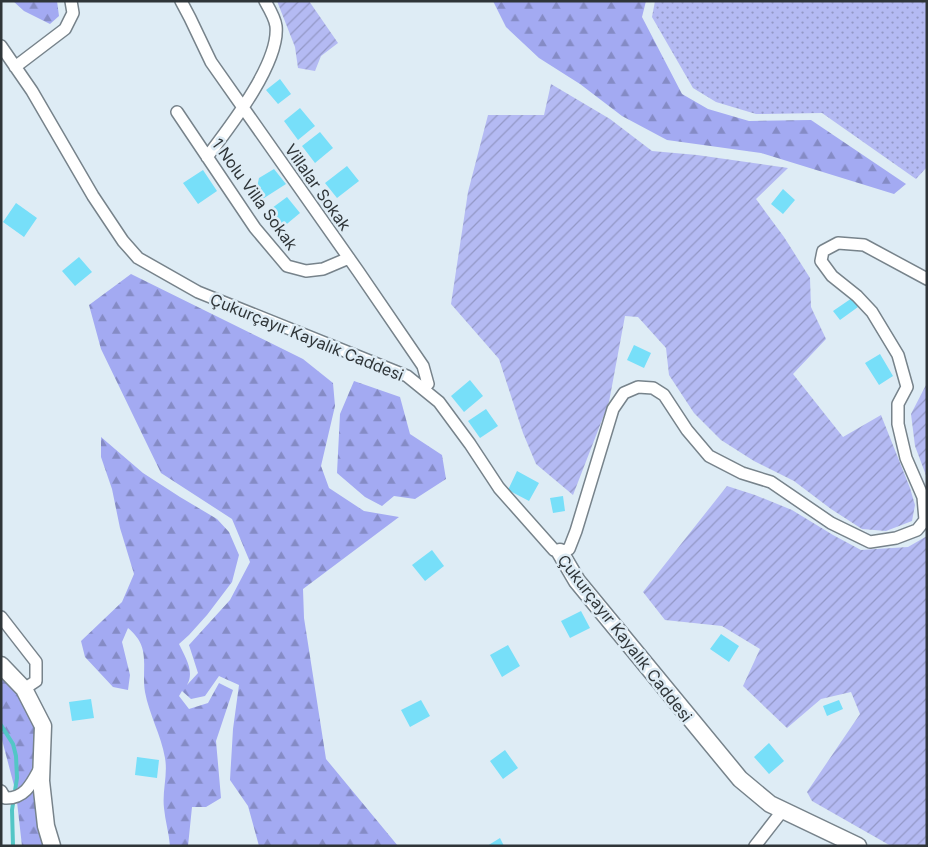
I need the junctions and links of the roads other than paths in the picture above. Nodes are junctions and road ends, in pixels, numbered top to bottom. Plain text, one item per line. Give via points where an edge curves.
1 (71, 1) edge
2 (181, 1) edge
3 (265, 1) edge
4 (1, 46) edge
5 (15, 67) junction
6 (243, 109) junction
7 (177, 112) dead end
8 (208, 157) junction
9 (349, 258) junction
10 (927, 279) edge
11 (423, 388) junction
12 (560, 552) junction
13 (1, 617) edge
14 (1, 665) edge
15 (24, 689) junction
16 (42, 764) junction
17 (3, 795) edge
18 (783, 810) junction
19 (52, 846) edge
20 (755, 846) edge
21 (858, 846) edge

1 - 5 street via 73,13 65,29
2 - 6 street, Villalar Sokak via 211,62
3 - 6 street via 276,25 274,51
4 - 5 street, Çukurçayır Kayalık Caddesi
5 - 11 street, Çukurçayır Kayalık Caddesi via 93,196 138,258 198,292 407,376
6 - 8 street
6 - 9 street, Villalar Sokak
7 - 8 street, 1 Nolu Villa Sokak
8 - 9 street, 1 Nolu Villa Sokak via 255,228 287,266 306,271 323,269
9 - 11 street, Villalar Sokak via 423,366 428,384
10 - 12 street via 864,246 838,243 824,251 821,261 832,276 872,312 898,355 907,387 898,404 898,424 906,458 923,497 925,520 916,530 896,538 870,542 831,522 770,482 742,473 709,456 664,395 652,388 638,387 624,393 613,408 576,531 569,549
11 - 12 street, Çukurçayır Kayalık Caddesi via 439,402 499,488 554,550
12 - 18 street, Çukurçayır Kayalık Caddesi via 577,581 706,740 740,779 770,804
13 - 15 street via 36,662 36,681
14 - 15 street
15 - 16 street via 43,726
16 - 17 street via 23,794 12,798
16 - 19 street via 46,826
18 - 20 street
18 - 21 street, Çukurçayır Kayalık Caddesi

